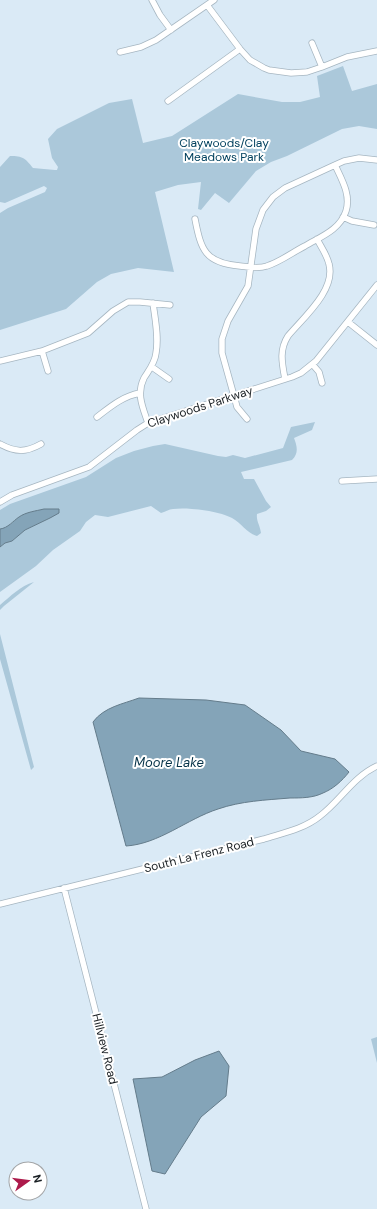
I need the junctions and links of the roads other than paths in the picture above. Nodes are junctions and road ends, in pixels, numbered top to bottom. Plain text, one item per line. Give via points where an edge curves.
1 (152, 0) edge
2 (214, 0) edge
3 (207, 5) junction
4 (171, 30) junction
5 (312, 43) dead end
6 (240, 49) junction
7 (377, 51) edge
8 (120, 52) dead end
9 (322, 67) junction
10 (168, 100) dead end
11 (377, 160) edge
12 (335, 165) junction
13 (343, 217) junction
14 (195, 219) dead end
15 (374, 225) dead end
16 (316, 239) junction
17 (251, 268) junction
18 (377, 285) edge
19 (153, 303) junction
20 (170, 306) dead end
21 (348, 322) junction
22 (377, 344) edge
23 (42, 351) junction
24 (0, 361) edge
25 (313, 364) junction
26 (152, 366) junction
27 (48, 371) dead end
28 (169, 379) dead end
29 (285, 379) junction
30 (322, 383) dead end
31 (140, 393) junction
32 (234, 396) junction
33 (96, 417) dead end
34 (247, 419) dead end
35 (148, 423) junction
36 (0, 444) edge
37 (40, 444) dead end
38 (377, 479) edge
39 (342, 481) dead end
40 (0, 502) edge
41 (377, 766) edge
42 (64, 888) junction
43 (0, 904) edge
44 (146, 1209) edge

1 - 4 street
2 - 3 street
3 - 4 street
3 - 6 street
4 - 8 street via 149,44
5 - 9 street
6 - 9 street via 250,60 277,72 307,72
6 - 10 street
7 - 9 street via 347,57
11 - 12 street via 359,158
12 - 13 street via 347,193
12 - 17 street via 278,192 267,203 256,229
13 - 15 street
13 - 16 street via 336,227
14 - 17 street via 202,246 211,257 227,265
16 - 17 street via 271,265
16 - 29 street via 329,264 329,282 324,294 285,341 281,358
17 - 32 street via 248,286 228,321 222,339 222,353
18 - 21 street, Claywoods Parkway
19 - 20 street
19 - 23 street via 128,302 113,311 88,333
19 - 26 street via 157,336
21 - 22 street
21 - 25 street, Claywoods Parkway
23 - 24 street
23 - 27 street
25 - 29 street, Claywoods Parkway via 301,373
25 - 30 street
26 - 28 street
26 - 31 street via 144,378
29 - 32 street, Claywoods Parkway
31 - 33 street via 130,395
31 - 35 street
32 - 34 street via 237,407
32 - 35 street, Claywoods Parkway
35 - 40 street, Claywoods Parkway via 89,467 12,495
36 - 37 street via 16,451 31,449
38 - 39 street
41 - 42 street, South La Frenz Road via 356,780 320,816 304,827
42 - 43 street, South La Frenz Road
42 - 44 street, Hillview Road

